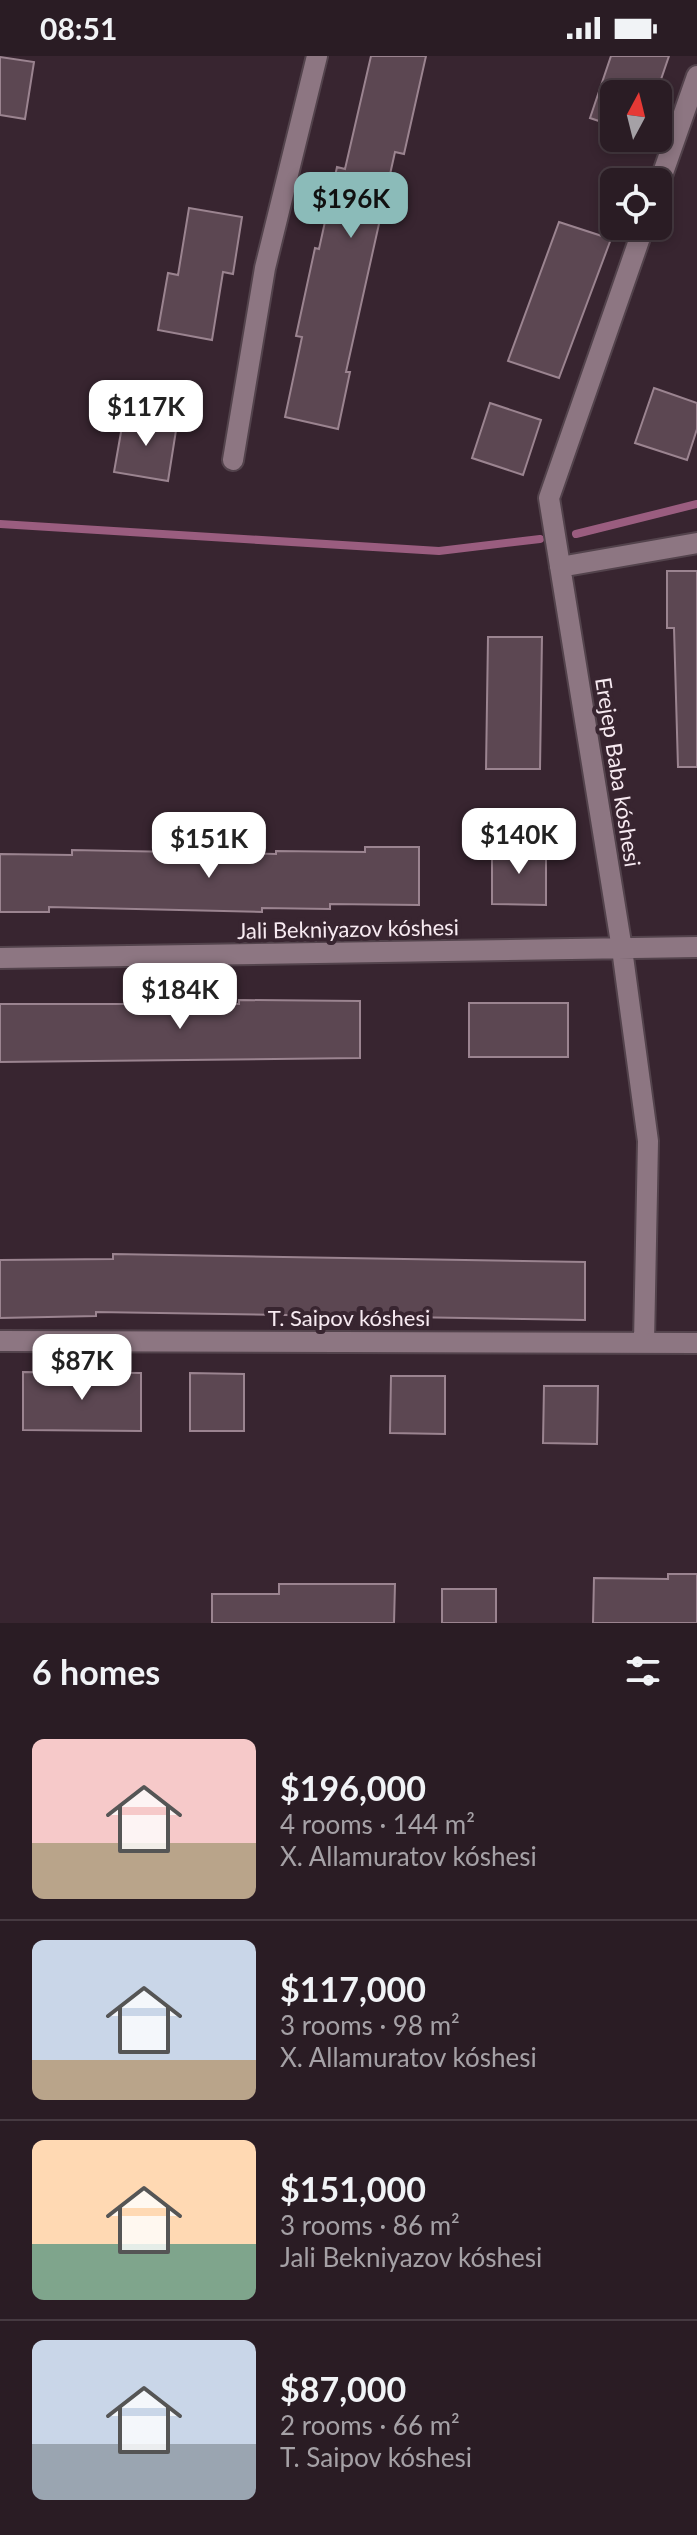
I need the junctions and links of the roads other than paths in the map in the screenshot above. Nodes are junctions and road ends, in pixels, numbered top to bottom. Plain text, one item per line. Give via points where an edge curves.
1 (317, 56) edge
2 (697, 76) edge
3 (665, 168) edge
4 (639, 240) edge
5 (233, 460) dead end
6 (697, 543) edge
7 (560, 567) junction
8 (697, 947) edge
9 (622, 949) junction
10 (0, 958) edge
11 (0, 1341) edge
12 (644, 1342) junction
13 (697, 1343) edge

1 - 5 street via 265,268
2 - 3 street
4 - 7 street, Erejep Baba kóshesi via 549,498
6 - 7 street
7 - 9 street, Erejep Baba kóshesi
8 - 9 street, Jali Bekniyazov kóshesi
9 - 10 street, Jali Bekniyazov kóshesi
9 - 12 street, Erejep Baba kóshesi via 648,1141
11 - 12 street, T. Saipov kóshesi
12 - 13 street, T. Saipov kóshesi

